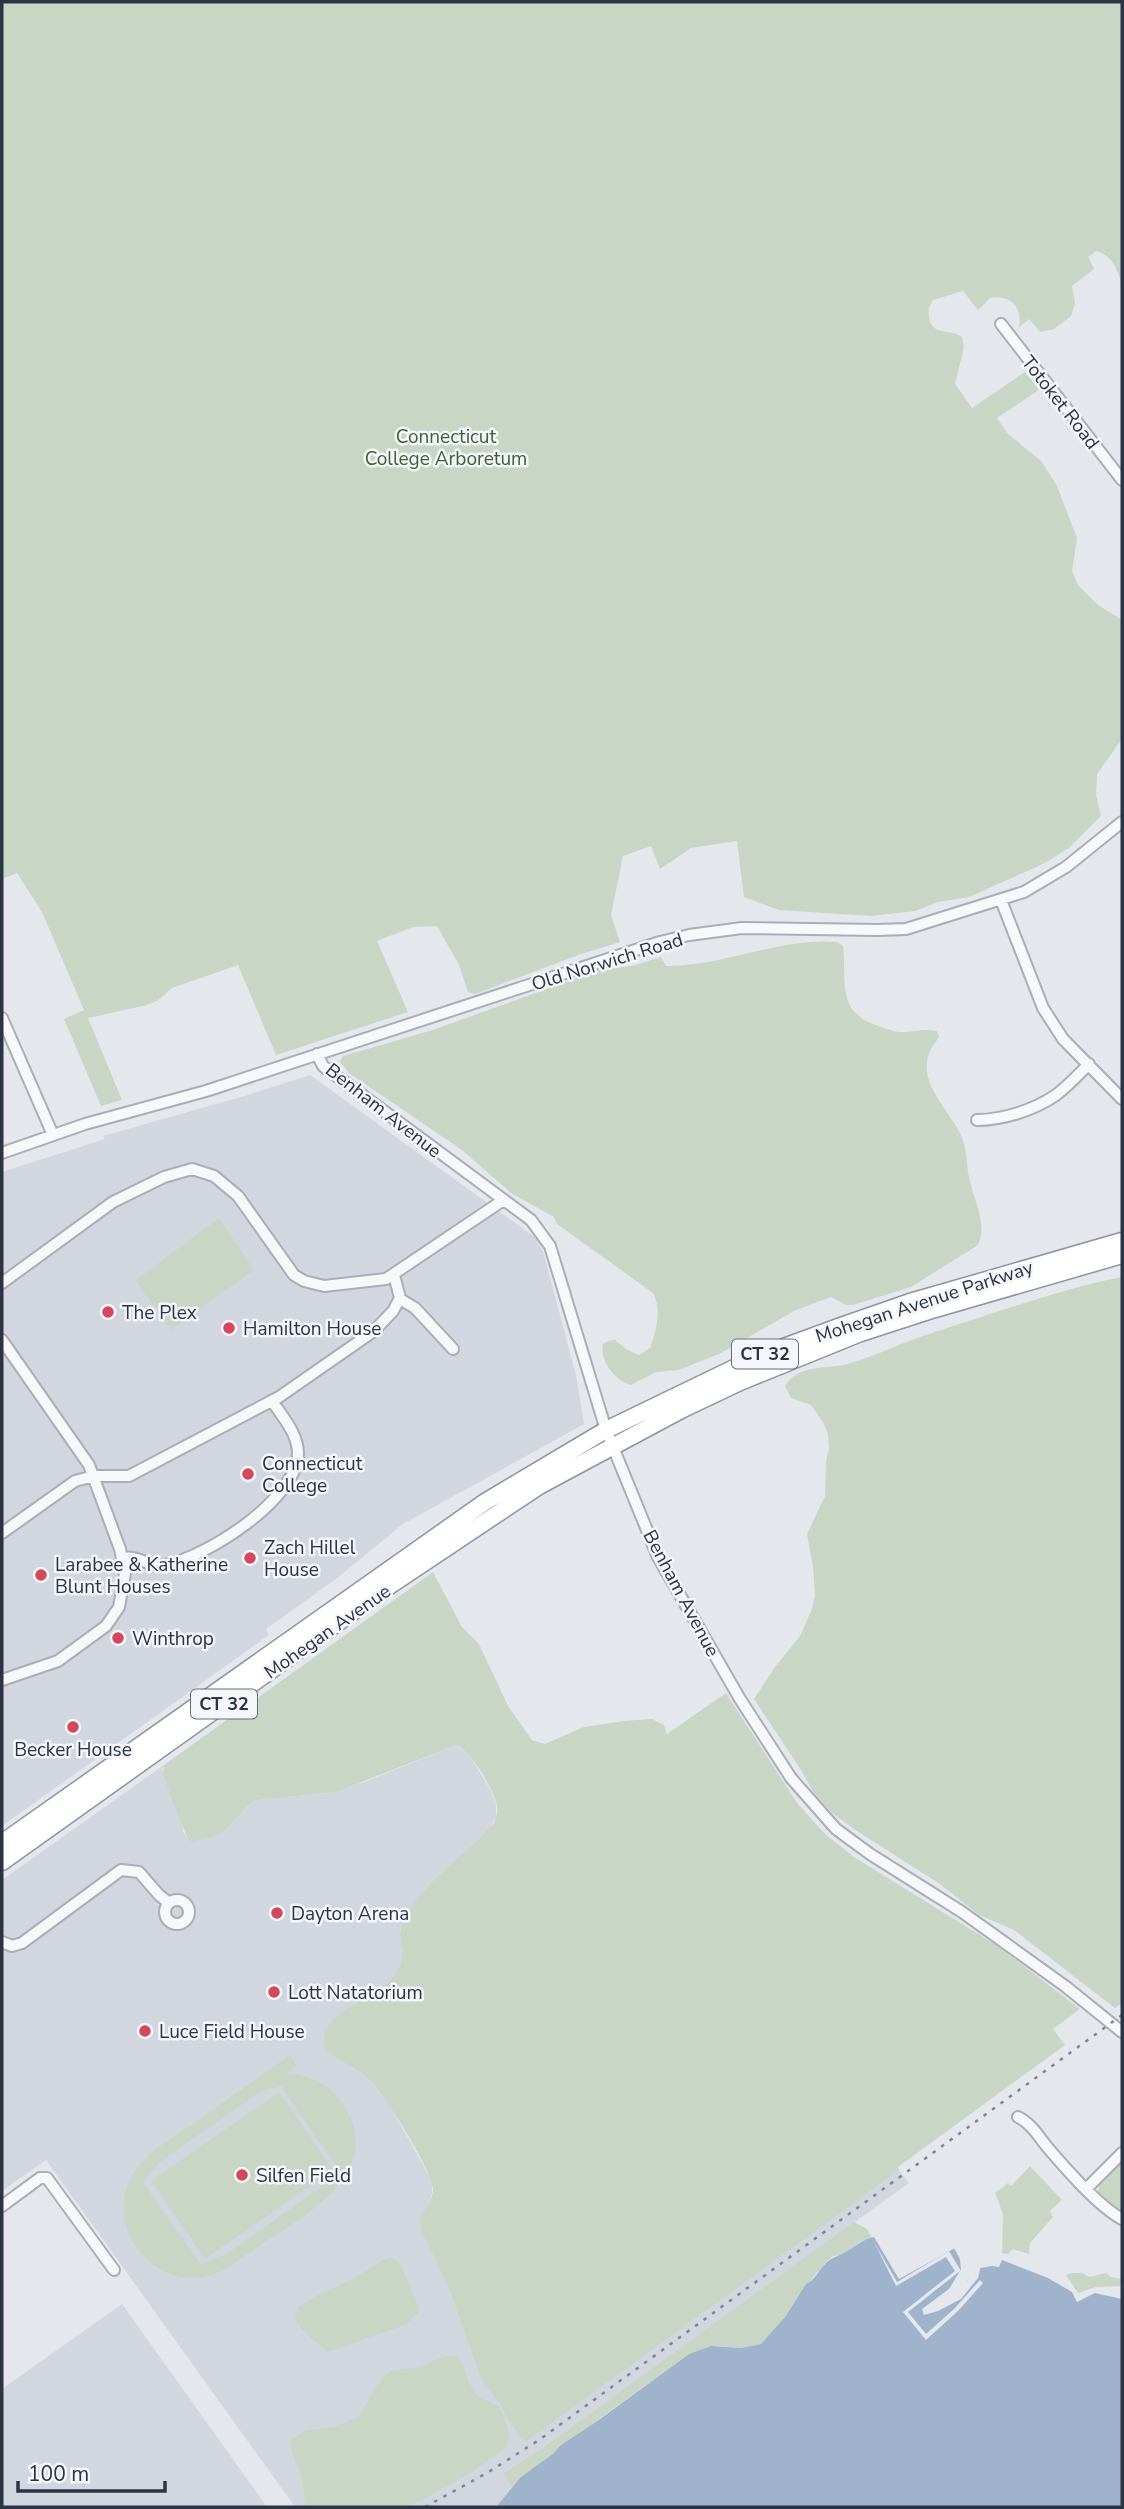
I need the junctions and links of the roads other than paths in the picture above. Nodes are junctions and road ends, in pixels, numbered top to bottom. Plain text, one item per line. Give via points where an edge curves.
1 (1001, 324) dead end
2 (1122, 480) edge
3 (1122, 822) edge
4 (1001, 900) junction
5 (2, 1018) edge
6 (317, 1054) junction
7 (1089, 1064) junction
8 (1122, 1099) edge
9 (977, 1120) dead end
10 (53, 1135) junction
11 (2, 1153) edge
12 (502, 1201) junction
13 (1122, 1241) edge
14 (1122, 1255) edge
15 (394, 1275) junction
16 (2, 1283) edge
17 (400, 1299) junction
18 (2, 1340) edge
19 (453, 1349) dead end
20 (272, 1401) junction
21 (606, 1430) junction
22 (612, 1447) junction
23 (94, 1476) junction
24 (2, 1533) edge
25 (442, 1542) junction
26 (123, 1558) junction
27 (2, 1680) edge
28 (2, 1843) edge
29 (2, 1862) edge
30 (169, 1903) dead end
31 (2, 1942) edge
32 (1122, 2032) edge
33 (1018, 2117) dead end
34 (1122, 2153) edge
35 (1087, 2188) junction
36 (2, 2206) edge
37 (1122, 2219) edge
38 (114, 2270) dead end

1 - 2 street, Totoket Road
3 - 4 street, Old Norwich Road via 1066,867
4 - 6 street, Old Norwich Road via 905,929 742,928 689,935
4 - 7 street via 1043,1008 1063,1039
5 - 10 street
6 - 10 street, Old Norwich Road
6 - 12 street, Benham Avenue via 323,1066
7 - 8 street
7 - 9 street via 1055,1095 1024,1111
10 - 11 street, Old Norwich Road
12 - 15 street
12 - 21 street, Benham Avenue via 531,1220 550,1246
13 - 21 highway, Mohegan Avenue Parkway / CT 32 via 841,1326 748,1362
14 - 22 highway, Mohegan Avenue Parkway / CT 32 via 858,1334 740,1382
15 - 16 street via 340,1285 303,1281 286,1266 238,1196 214,1176 190,1169 107,1206
15 - 17 street
17 - 19 street via 414,1307
17 - 20 street via 385,1320 359,1342
18 - 23 street
20 - 23 street via 129,1476
20 - 26 street via 293,1436 298,1456 287,1483 271,1503 196,1555 158,1566
21 - 22 street, Benham Avenue
21 - 25 highway, Mohegan Avenue Parkway / CT 32 via 485,1502
22 - 25 highway, Mohegan Avenue Parkway / CT 32
22 - 32 street, Benham Avenue via 659,1557 740,1699 816,1808 835,1829 962,1912
23 - 24 street via 73,1482
23 - 26 street
25 - 28 highway, Mohegan Avenue / CT 32
25 - 29 highway, Mohegan Avenue / CT 32
26 - 27 street via 121,1602 110,1622 58,1661
30 - 31 street via 139,1872 123,1870 22,1943
33 - 35 street
34 - 35 street
35 - 37 street
36 - 38 street via 45,2177

